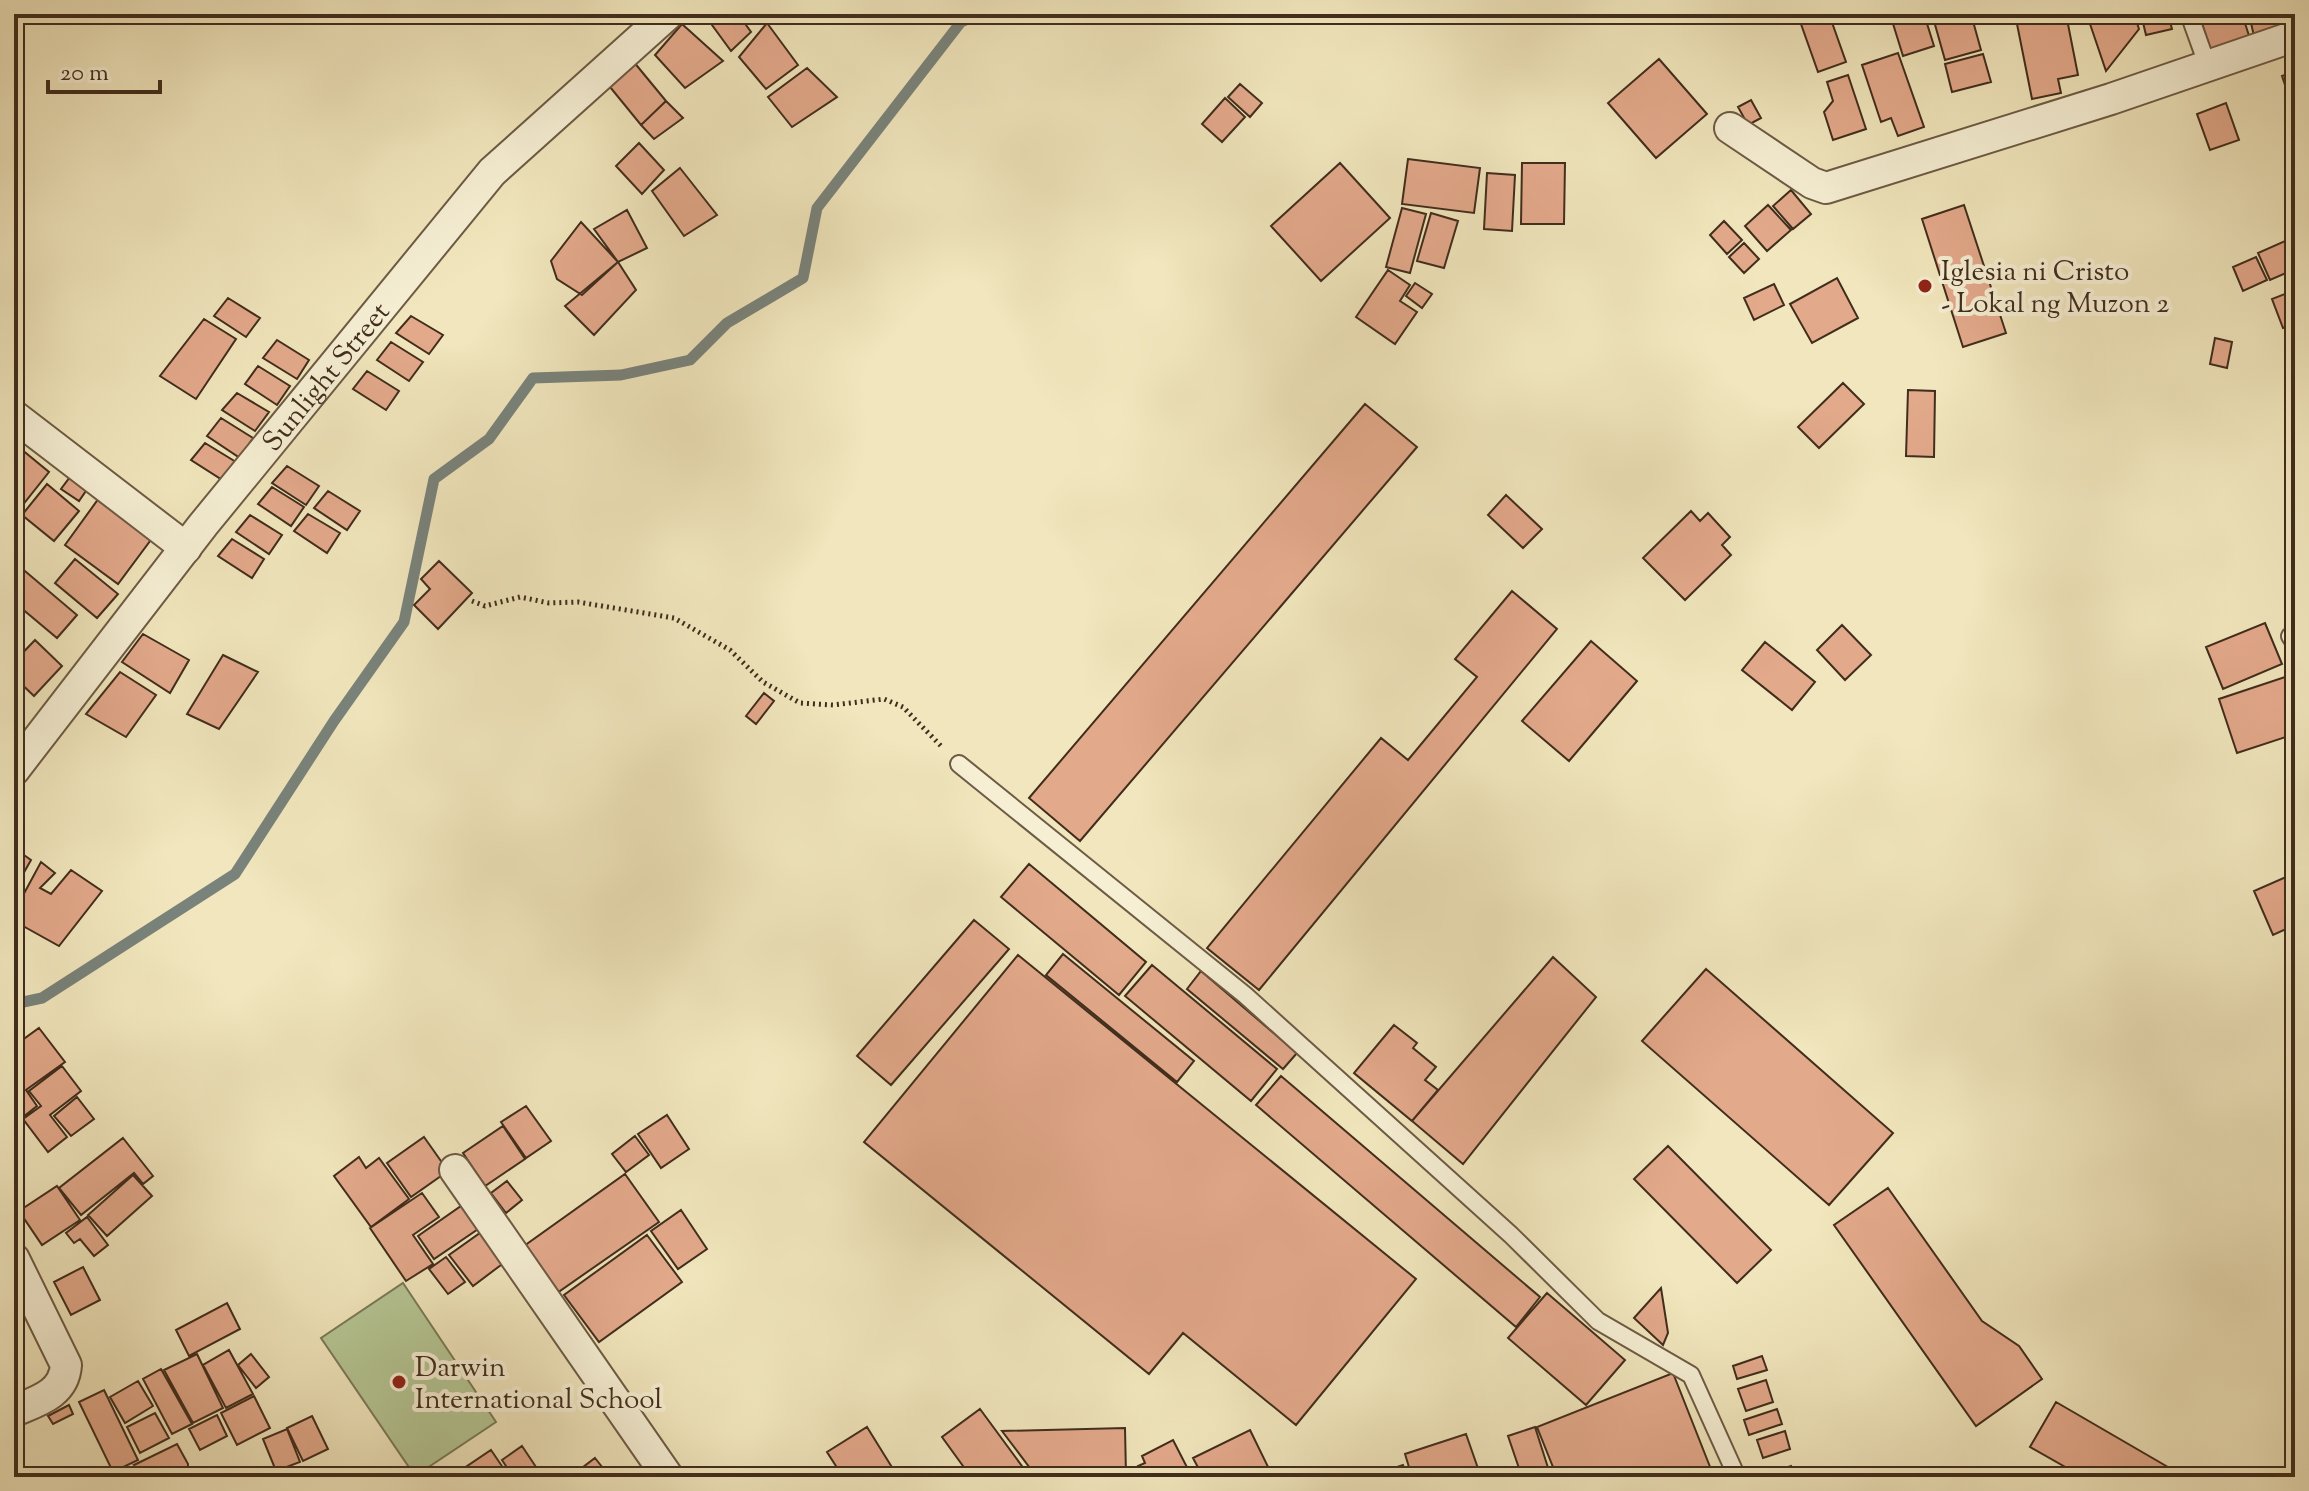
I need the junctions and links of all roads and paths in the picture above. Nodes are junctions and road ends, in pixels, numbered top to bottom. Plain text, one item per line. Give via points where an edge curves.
1 (668, 14) edge
2 (2189, 14) edge
3 (2295, 36) edge
4 (2208, 67) junction
5 (1730, 128) dead end
6 (14, 416) edge
7 (186, 548) junction
8 (472, 601) dead end
9 (959, 764) joint
10 (14, 770) edge
11 (455, 1170) dead end
12 (14, 1259) edge
13 (14, 1411) edge
14 (668, 1477) edge
15 (1737, 1477) edge

1 - 7 street, Sunlight Street via 492,172
2 - 4 lane
3 - 4 street
4 - 5 street via 1826,188
6 - 7 street
7 - 10 street, Sunlight Street
8 - 9 path via 485,606 520,597 674,618 730,650 763,682 800,703 884,699 903,707
9 - 15 lane via 1245,995 1511,1235 1598,1321 1691,1375
11 - 14 street
12 - 13 street via 66,1365 65,1380 48,1397

